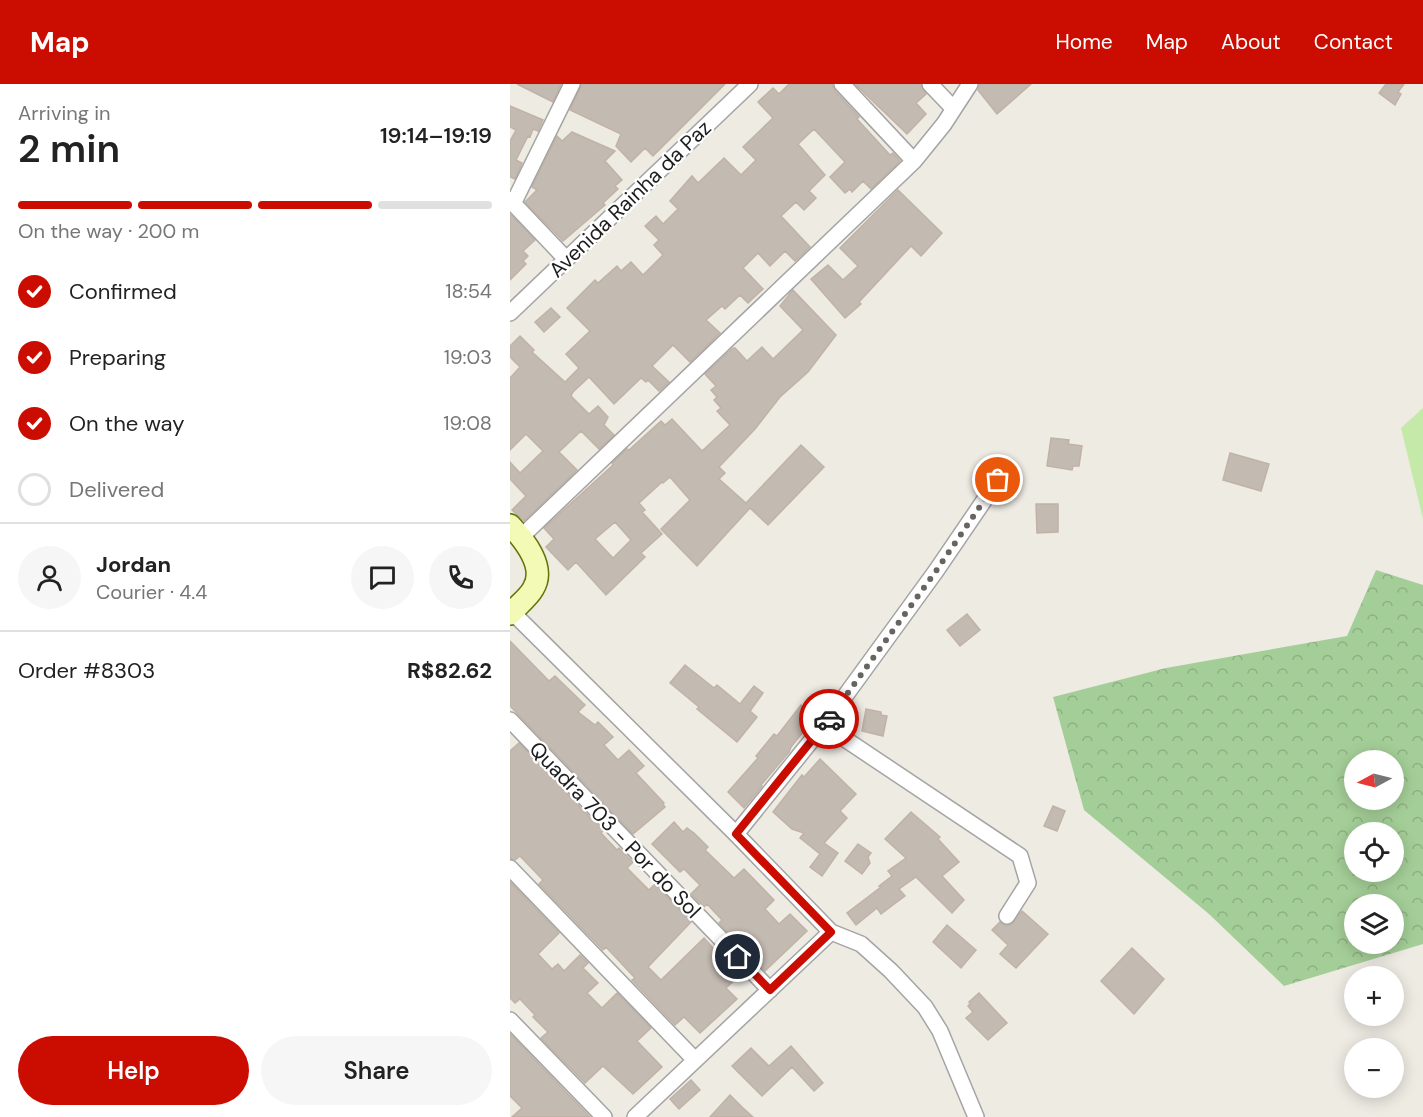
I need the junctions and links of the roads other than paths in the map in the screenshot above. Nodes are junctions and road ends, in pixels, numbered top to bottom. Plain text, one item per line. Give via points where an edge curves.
1 (572, 84) edge
2 (750, 84) edge
3 (842, 84) edge
4 (930, 84) edge
5 (969, 84) edge
6 (953, 108) junction
7 (914, 161) junction
8 (512, 202) edge
9 (566, 259) junction
10 (510, 313) edge
11 (998, 480) dead end
12 (516, 531) edge
13 (511, 613) edge
14 (510, 720) edge
15 (824, 725) junction
16 (736, 834) junction
17 (510, 868) edge
18 (1007, 915) dead end
19 (831, 932) junction
20 (770, 990) junction
21 (510, 1020) edge
22 (695, 1060) junction
23 (604, 1117) edge
24 (634, 1117) edge
25 (976, 1117) edge

1 - 8 street
2 - 9 street, Avenida Rainha da Paz
3 - 7 street
4 - 6 street
5 - 6 street
6 - 7 street
7 - 12 street
8 - 9 street
9 - 10 street, Avenida Rainha da Paz
11 - 15 street
12 - 13 street via 534,558 537,579
13 - 16 street
14 - 20 street, Quadra 703 - Por do Sol
15 - 16 street
15 - 18 street via 1020,856 1028,883
16 - 19 street
17 - 22 street
19 - 20 street
19 - 25 street via 861,944 925,1007 940,1031
20 - 22 street
21 - 23 street
22 - 24 street

